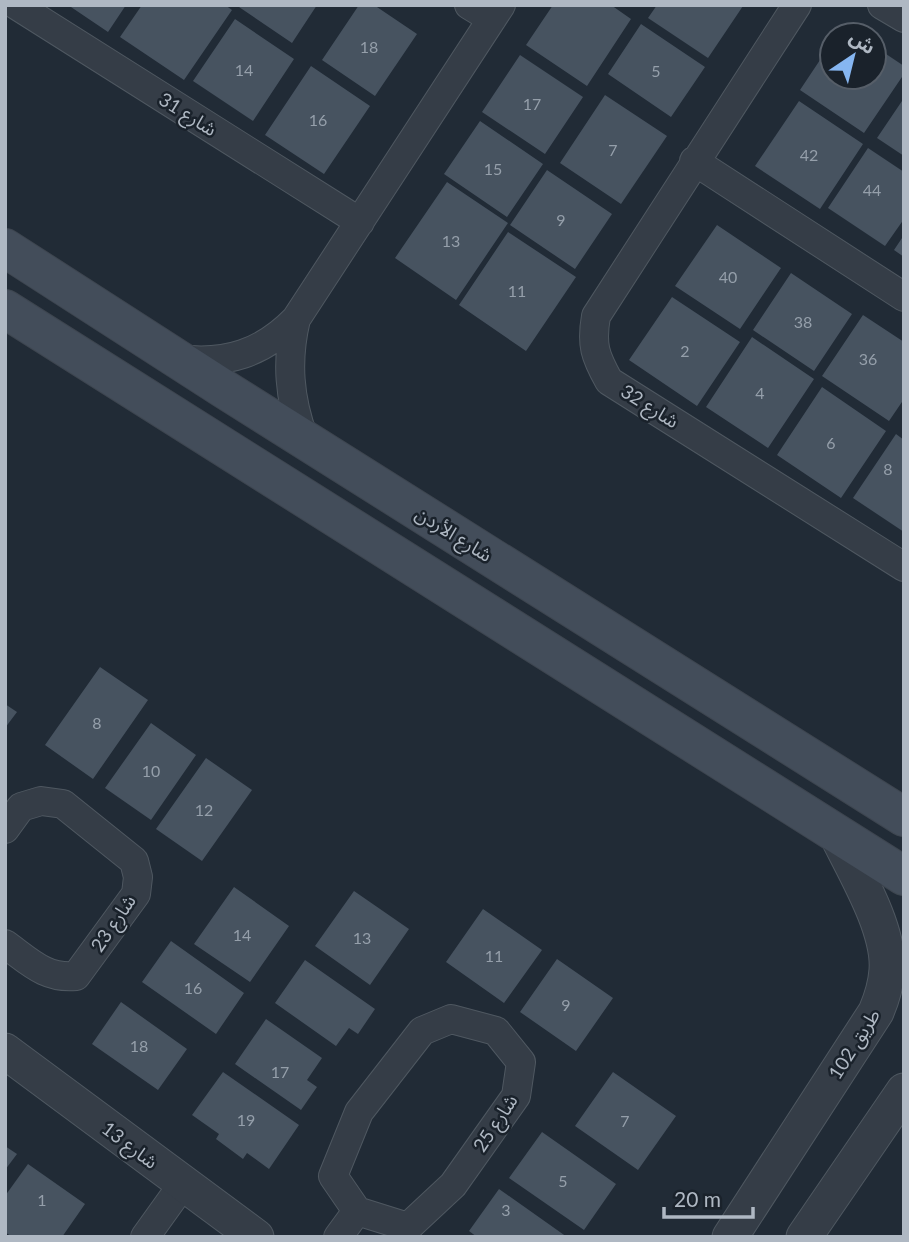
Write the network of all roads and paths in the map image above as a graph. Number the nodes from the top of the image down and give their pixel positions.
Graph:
1 (16, 5) edge
2 (797, 5) edge
3 (883, 5) edge
4 (487, 10) edge
5 (904, 18) edge
6 (694, 161) junction
7 (360, 222) junction
8 (5, 248) edge
9 (904, 297) edge
10 (5, 309) edge
11 (296, 319) junction
12 (177, 359) junction
13 (304, 439) junction
14 (904, 567) edge
15 (904, 817) edge
16 (5, 829) edge
17 (836, 833) junction
18 (904, 876) edge
19 (5, 944) edge
20 (5, 1051) edge
21 (904, 1091) edge
22 (183, 1184) junction
23 (357, 1211) junction
24 (145, 1237) edge
25 (256, 1237) edge
26 (338, 1237) edge
27 (730, 1237) edge
28 (804, 1237) edge

1 - 7 street, شارع 31
2 - 6 street, شارع 32
3 - 5 street
4 - 7 street
6 - 9 street
6 - 14 street, شارع 32
7 - 11 street
8 - 12 main road, شارع الأردن
10 - 17 main road
11 - 12 street
11 - 13 street
12 - 13 main road, شارع الأردن
13 - 15 main road, شارع الأردن
16 - 19 street, 23 شارع
17 - 18 main road
17 - 27 street, طريق 102
20 - 22 street, شارع 13
21 - 28 street
22 - 24 street
22 - 25 street, شارع 13
23 - 23 street, شارع 25
23 - 26 street

